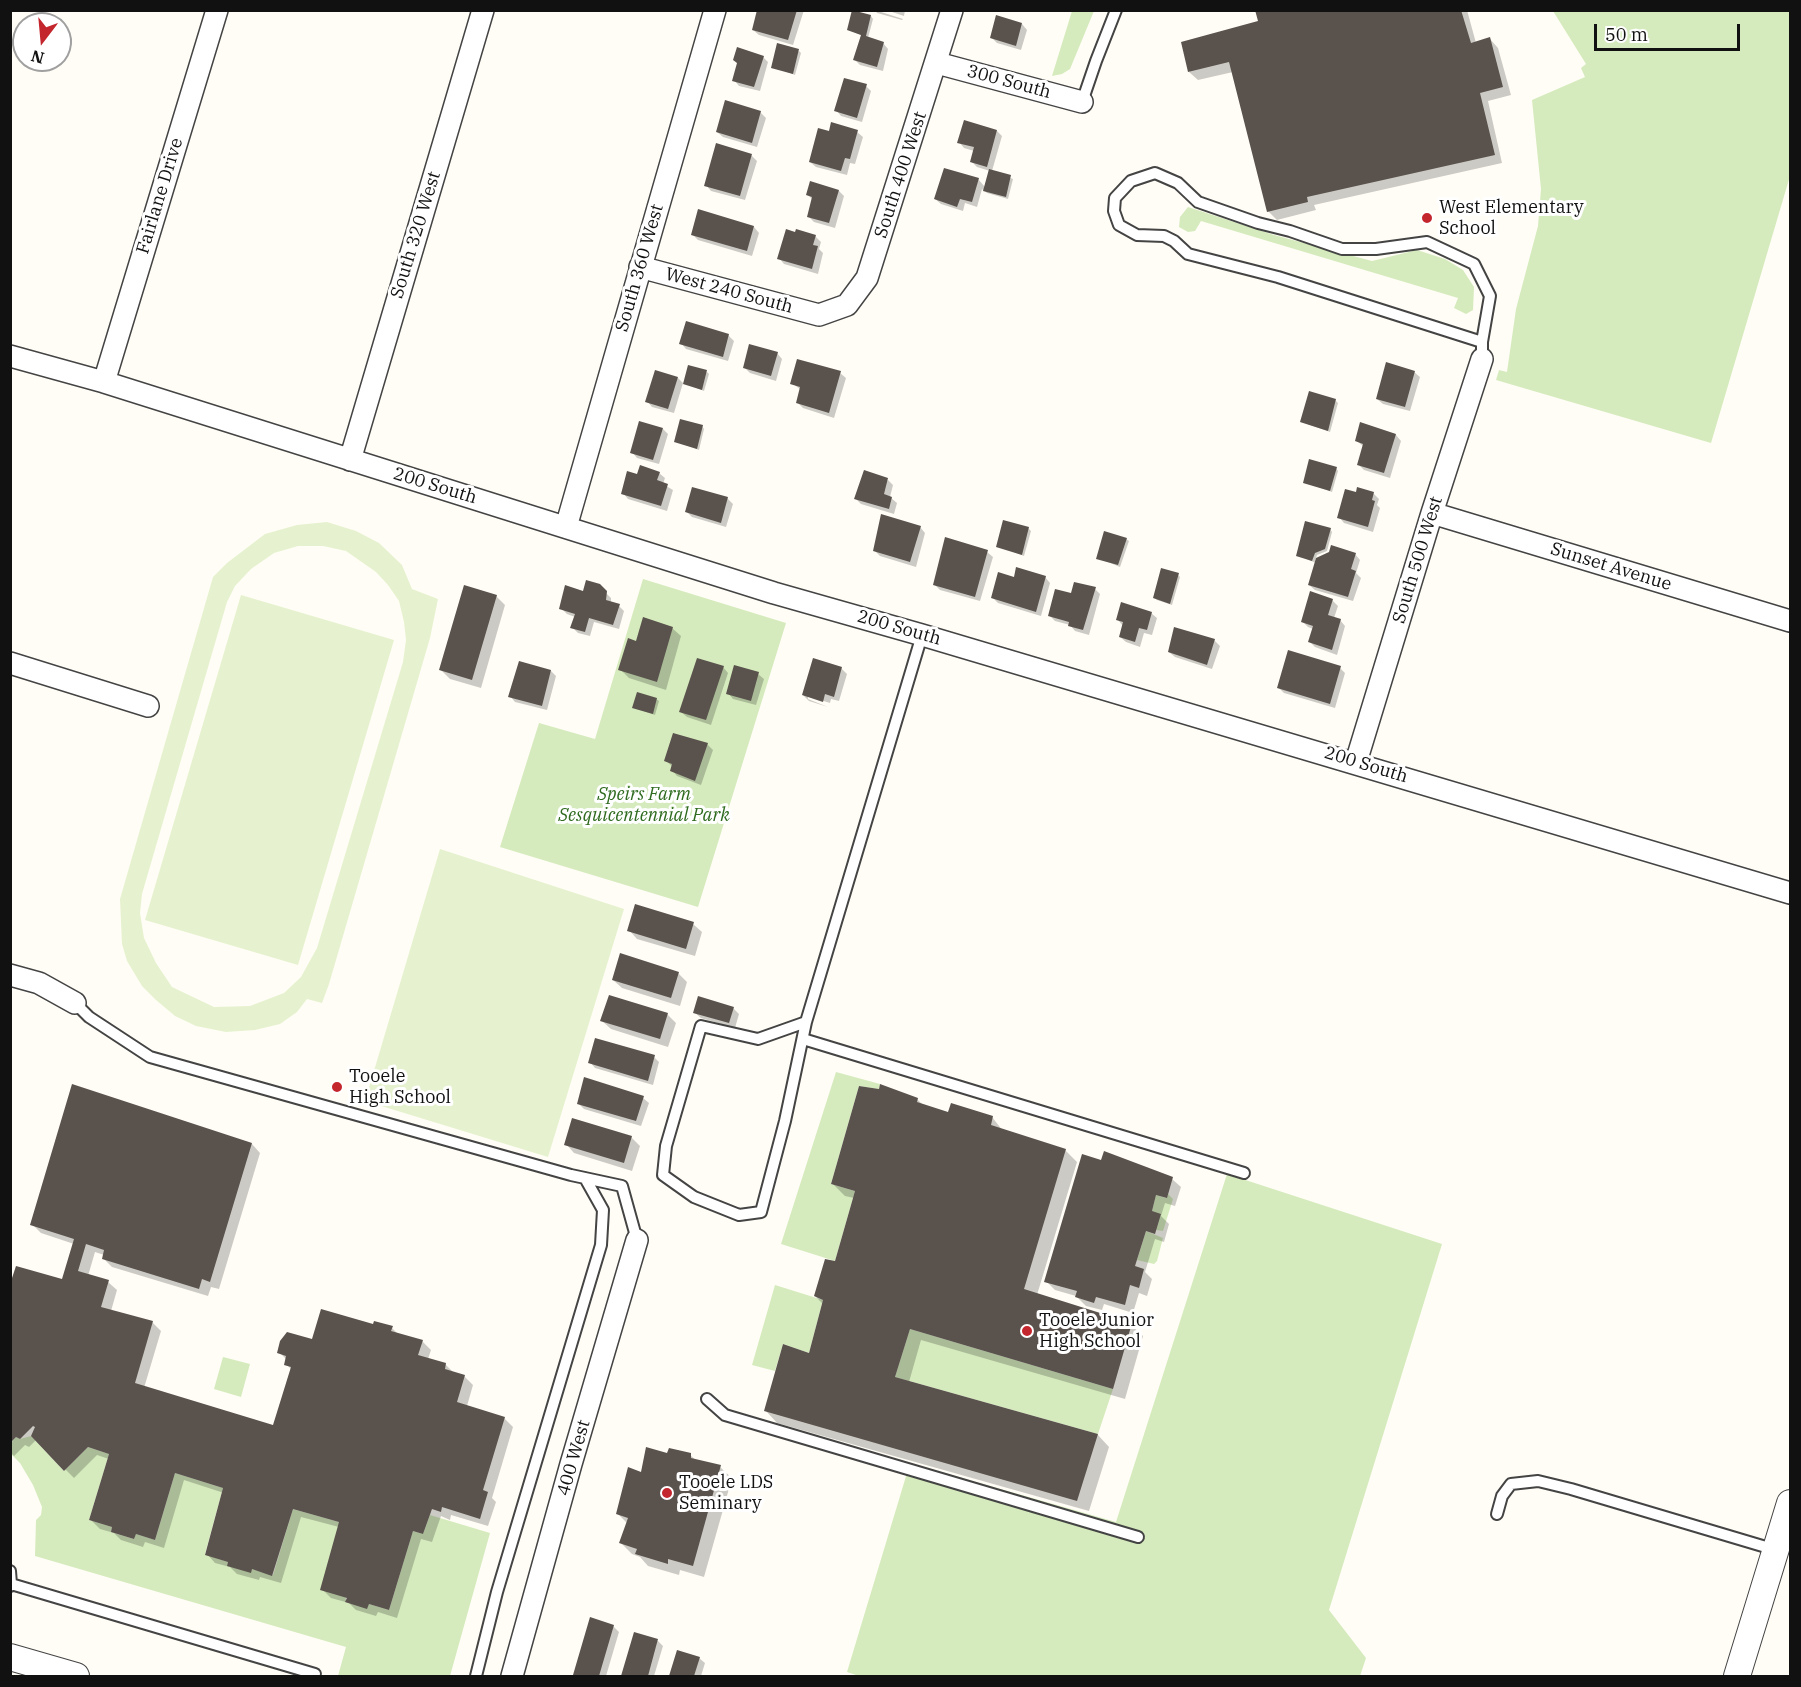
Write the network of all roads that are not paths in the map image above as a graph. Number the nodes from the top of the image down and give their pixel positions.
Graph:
1 (217, 10) edge
2 (483, 10) edge
3 (715, 10) edge
4 (952, 10) edge
5 (1116, 10) edge
6 (937, 63) junction
7 (1082, 102) joint
8 (640, 267) junction
9 (819, 315) joint
10 (1482, 350) junction
11 (10, 356) edge
12 (104, 382) junction
13 (350, 460) junction
14 (1432, 513) junction
15 (566, 527) junction
16 (1791, 621) edge
17 (922, 635) junction
18 (10, 663) edge
19 (148, 706) dead end
20 (1356, 762) junction
21 (1791, 892) edge
22 (10, 975) edge
23 (75, 1003) joint
24 (807, 1022) junction
25 (803, 1039) junction
26 (1244, 1173) dead end
27 (585, 1178) junction
28 (637, 1240) joint
29 (707, 1399) dead end
30 (1791, 1503) edge
31 (1497, 1514) dead end
32 (1138, 1537) dead end
33 (1776, 1550) junction
34 (10, 1571) edge
35 (11, 1585) edge
36 (10, 1657) edge
37 (76, 1677) edge
38 (314, 1677) edge
39 (476, 1677) edge
40 (512, 1677) edge
41 (1737, 1677) edge

1 - 12 street, Fairlane Drive
2 - 13 street, South 320 West
3 - 8 street, South 360 West
4 - 6 street, South 400 West
5 - 7 lane
6 - 7 street, 300 South
6 - 9 street, South 400 West
8 - 9 street, West 240 South
8 - 15 street, South 360 West
10 - 10 lane
10 - 14 street, South 500 West
11 - 12 street, 200 South
12 - 13 street, 200 South
13 - 15 street, 200 South
14 - 16 street, Sunset Avenue
14 - 20 street, South 500 West
15 - 17 street, 200 South
17 - 20 street, 200 South
17 - 24 lane
18 - 19 street
20 - 21 street, 200 South
22 - 23 street
23 - 27 lane
24 - 25 lane
24 - 25 lane
25 - 26 lane
27 - 28 lane
27 - 39 lane
28 - 40 street, 400 West
29 - 32 lane
30 - 33 street
31 - 33 lane
33 - 41 street
34 - 35 lane
35 - 38 lane
36 - 37 street

